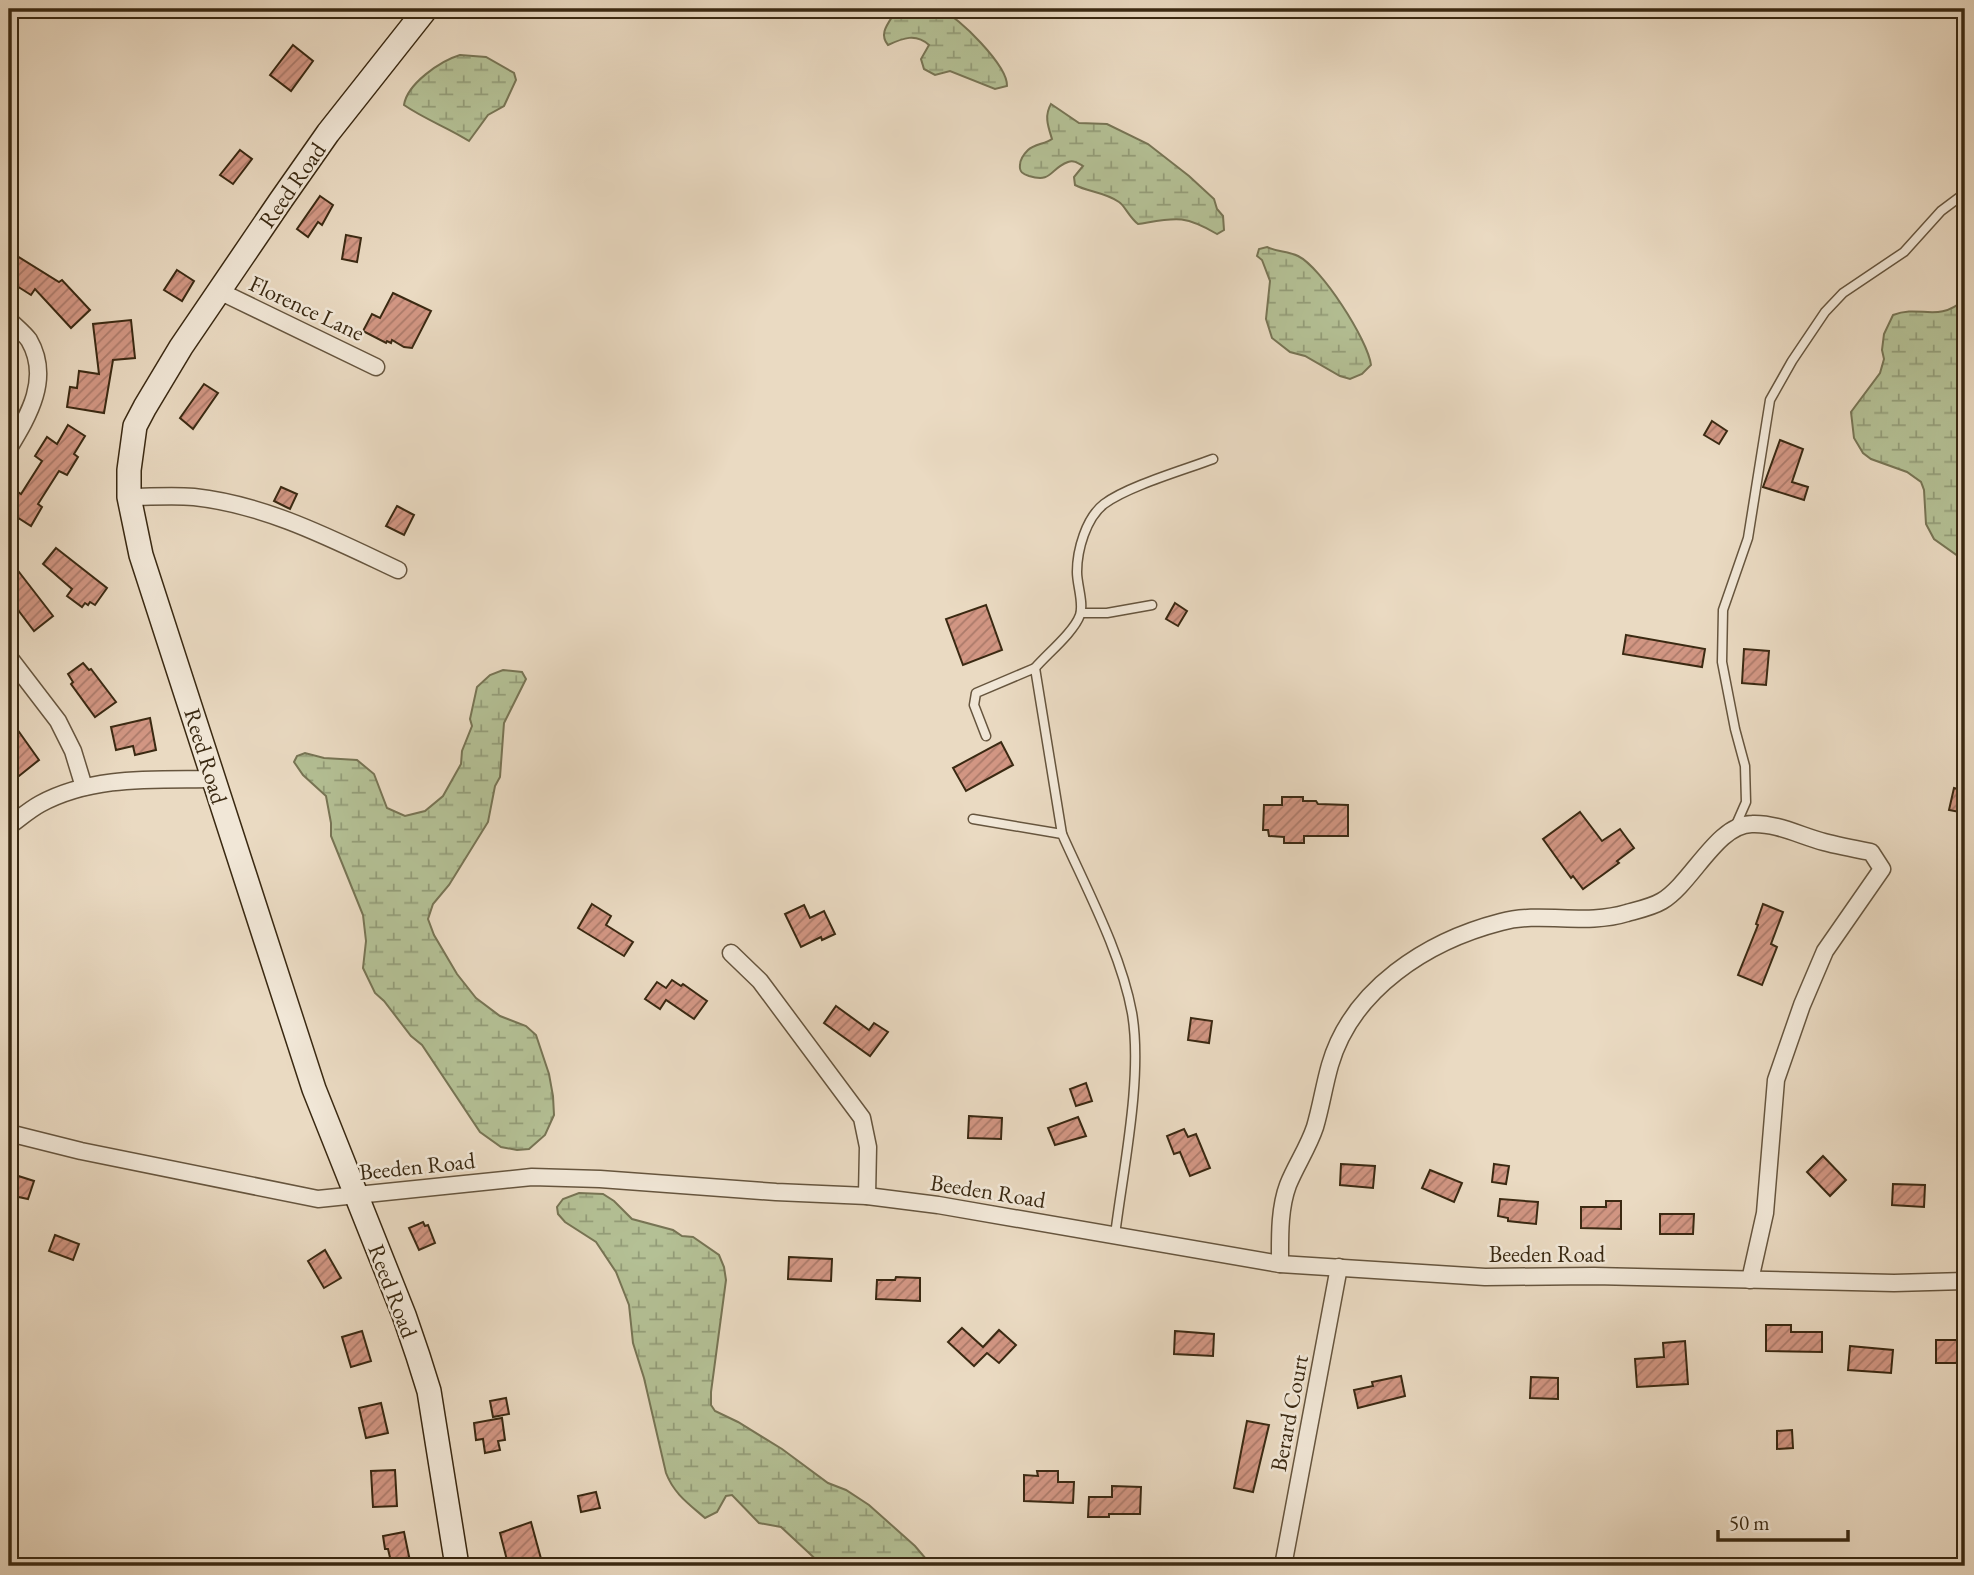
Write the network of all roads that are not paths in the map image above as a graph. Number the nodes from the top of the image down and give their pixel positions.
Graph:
1 (426, 9) edge
2 (1965, 193) edge
3 (219, 292) junction
4 (9, 320) edge
5 (376, 367) dead end
6 (9, 448) edge
7 (1213, 459) dead end
8 (129, 497) junction
9 (398, 570) dead end
10 (1152, 605) dead end
11 (1081, 613) junction
12 (9, 657) edge
13 (1035, 668) junction
14 (986, 736) dead end
15 (213, 779) junction
16 (84, 787) junction
17 (973, 819) dead end
18 (9, 826) edge
19 (1735, 827) junction
20 (1062, 834) junction
21 (731, 953) dead end
22 (9, 1133) edge
23 (357, 1196) junction
24 (867, 1196) junction
25 (1115, 1235) junction
26 (1280, 1264) junction
27 (1339, 1267) junction
28 (1750, 1280) junction
29 (1965, 1282) edge
30 (457, 1566) edge
31 (1283, 1566) edge

1 - 3 street, Reed Road
2 - 19 lane
3 - 5 street, Florence Lane
3 - 8 street, Reed Road
4 - 6 street
7 - 11 lane
8 - 9 street
8 - 15 street, Reed Road
10 - 11 lane
11 - 13 lane
12 - 16 street
13 - 14 lane
13 - 20 lane
15 - 16 street
15 - 23 street, Reed Road
16 - 18 street
17 - 20 lane
19 - 26 street
19 - 28 street
20 - 25 lane
21 - 24 street
22 - 23 street, Beeden Road
23 - 24 street, Beeden Road
23 - 30 street, Reed Road
24 - 25 street, Beeden Road
25 - 26 street, Beeden Road
26 - 27 street, Beeden Road
27 - 28 street, Beeden Road
27 - 31 street, Berard Court
28 - 29 street, Beeden Road

